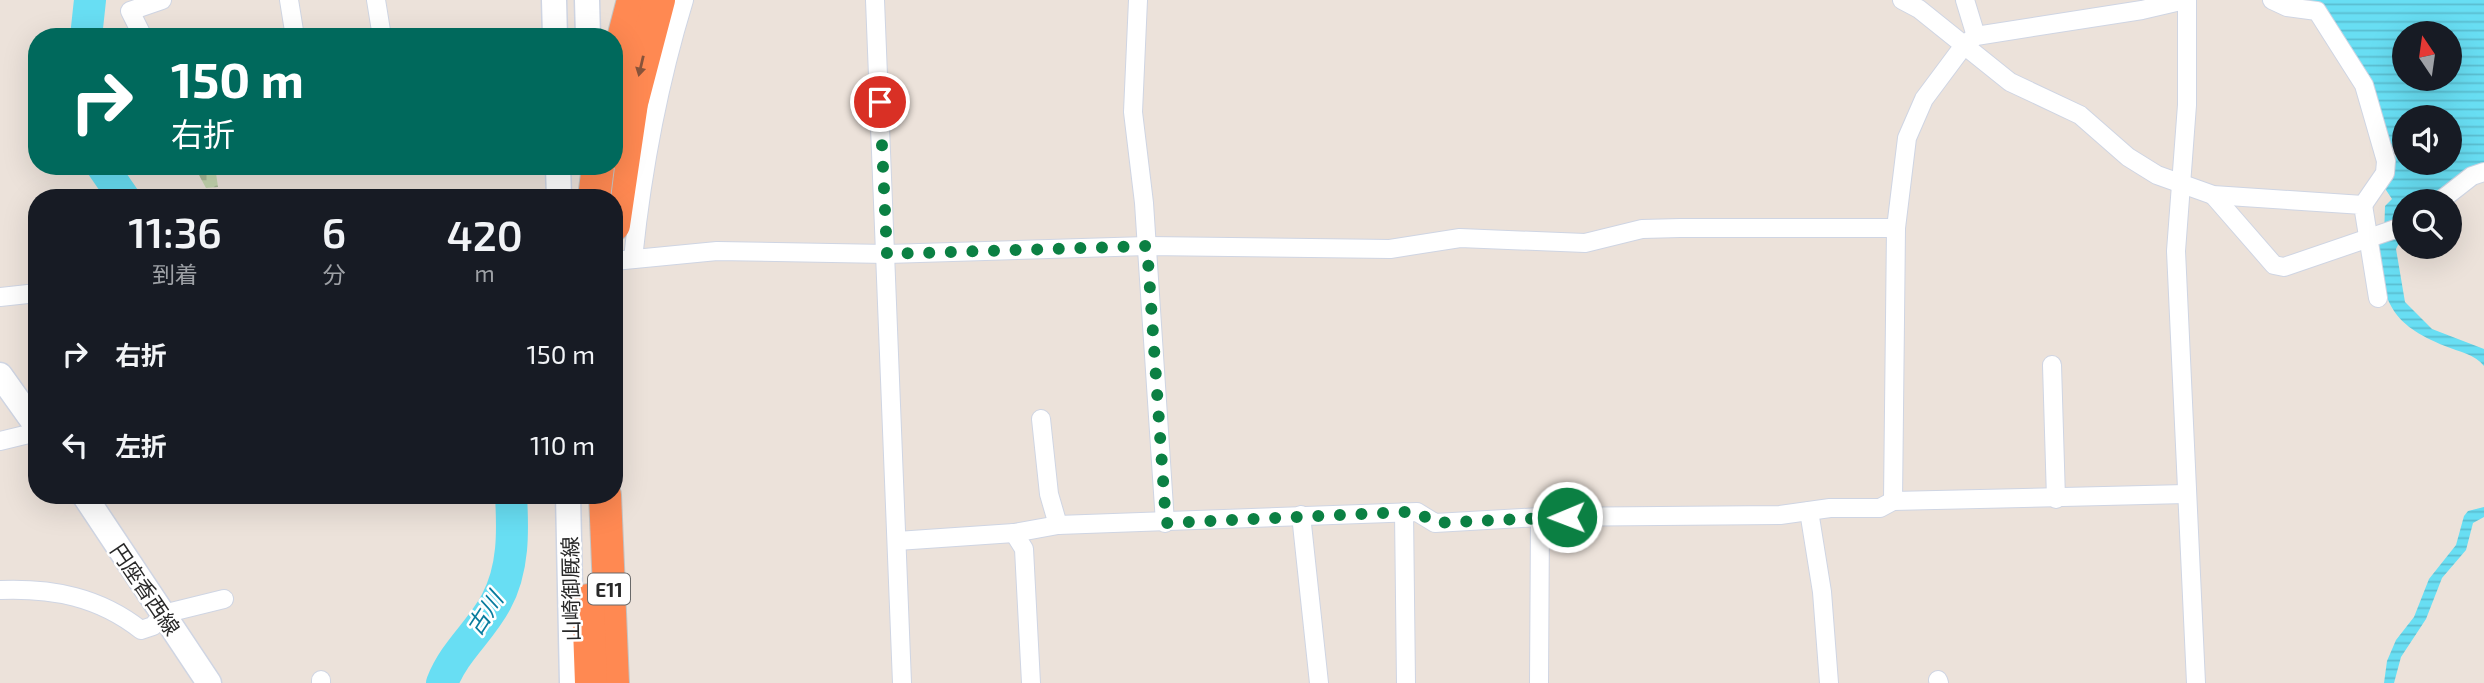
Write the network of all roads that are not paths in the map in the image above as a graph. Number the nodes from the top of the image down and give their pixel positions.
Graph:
1 (162, 0) edge
2 (289, 0) edge
3 (376, 0) edge
4 (554, 0) edge
5 (587, 0) edge
6 (633, 0) edge
7 (659, 0) edge
8 (684, 0) edge
9 (875, 0) edge
10 (1138, 0) edge
11 (1902, 0) edge
12 (1965, 0) edge
13 (2186, 0) edge
14 (2272, 0) edge
15 (138, 28) edge
16 (294, 28) edge
17 (381, 28) edge
18 (555, 28) edge
19 (588, 28) edge
20 (623, 38) edge
21 (1970, 40) junction
22 (623, 164) edge
23 (2484, 172) edge
24 (2183, 183) junction
25 (2455, 189) edge
26 (2213, 195) junction
27 (2363, 205) junction
28 (1896, 228) junction
29 (2392, 229) edge
30 (2376, 234) junction
31 (1147, 246) junction
32 (887, 254) junction
33 (634, 259) junction
34 (623, 260) edge
35 (28, 294) edge
36 (0, 297) edge
37 (2378, 298) dead end
38 (2052, 365) dead end
39 (0, 375) edge
40 (28, 416) edge
41 (1041, 419) dead end
42 (28, 432) edge
43 (0, 441) edge
44 (2186, 494) junction
45 (2056, 499) junction
46 (1893, 501) junction
47 (90, 504) edge
48 (568, 504) edge
49 (585, 504) edge
50 (605, 504) edge
51 (614, 504) edge
52 (1810, 511) junction
53 (1404, 512) junction
54 (1301, 515) junction
55 (1540, 517) junction
56 (1166, 523) junction
57 (1058, 525) junction
58 (1014, 533) junction
59 (897, 541) junction
60 (0, 590) edge
61 (224, 599) dead end
62 (163, 614) junction
63 (209, 683) edge
64 (572, 683) edge
65 (591, 683) edge
66 (613, 683) edge
67 (626, 683) edge
68 (902, 683) edge
69 (1031, 683) edge
70 (1319, 683) edge
71 (1406, 683) edge
72 (1539, 683) edge
73 (1829, 683) edge
74 (2196, 683) edge

1 - 15 street
2 - 16 street
3 - 17 street
4 - 18 main road
5 - 19 main road
6 - 20 highway
7 -> 22 highway
8 - 33 street
9 - 32 street
10 - 31 street
11 - 21 street
12 - 21 street
13 - 21 street
13 - 24 street
14 - 27 street
21 - 24 street
21 - 28 street
23 - 25 street
24 - 26 street
24 - 44 street
26 - 27 street
26 - 30 street
27 - 30 street
28 - 31 street
28 - 46 street
29 - 30 street
30 - 37 street
31 - 32 street
31 - 56 street
32 - 33 street
32 - 59 street
33 - 34 street
35 - 36 street
38 - 45 street
39 - 40 main road
41 - 57 street
42 - 43 street
44 - 45 street
44 - 74 street
45 - 46 street
46 - 52 street
47 - 62 main road, 円座香西線
48 - 64 main road, 山崎御厩線
49 - 65 highway, E11
50 - 66 highway, E11
51 - 67 main road
52 - 55 street
52 - 73 street
53 - 54 street
53 - 55 street
53 - 71 street
54 - 56 street
54 - 70 street
55 - 72 street
56 - 57 street
57 - 58 street
58 - 59 street
58 - 69 street
59 - 68 street
60 - 62 street
61 - 62 street
62 - 63 main road, 円座香西線

